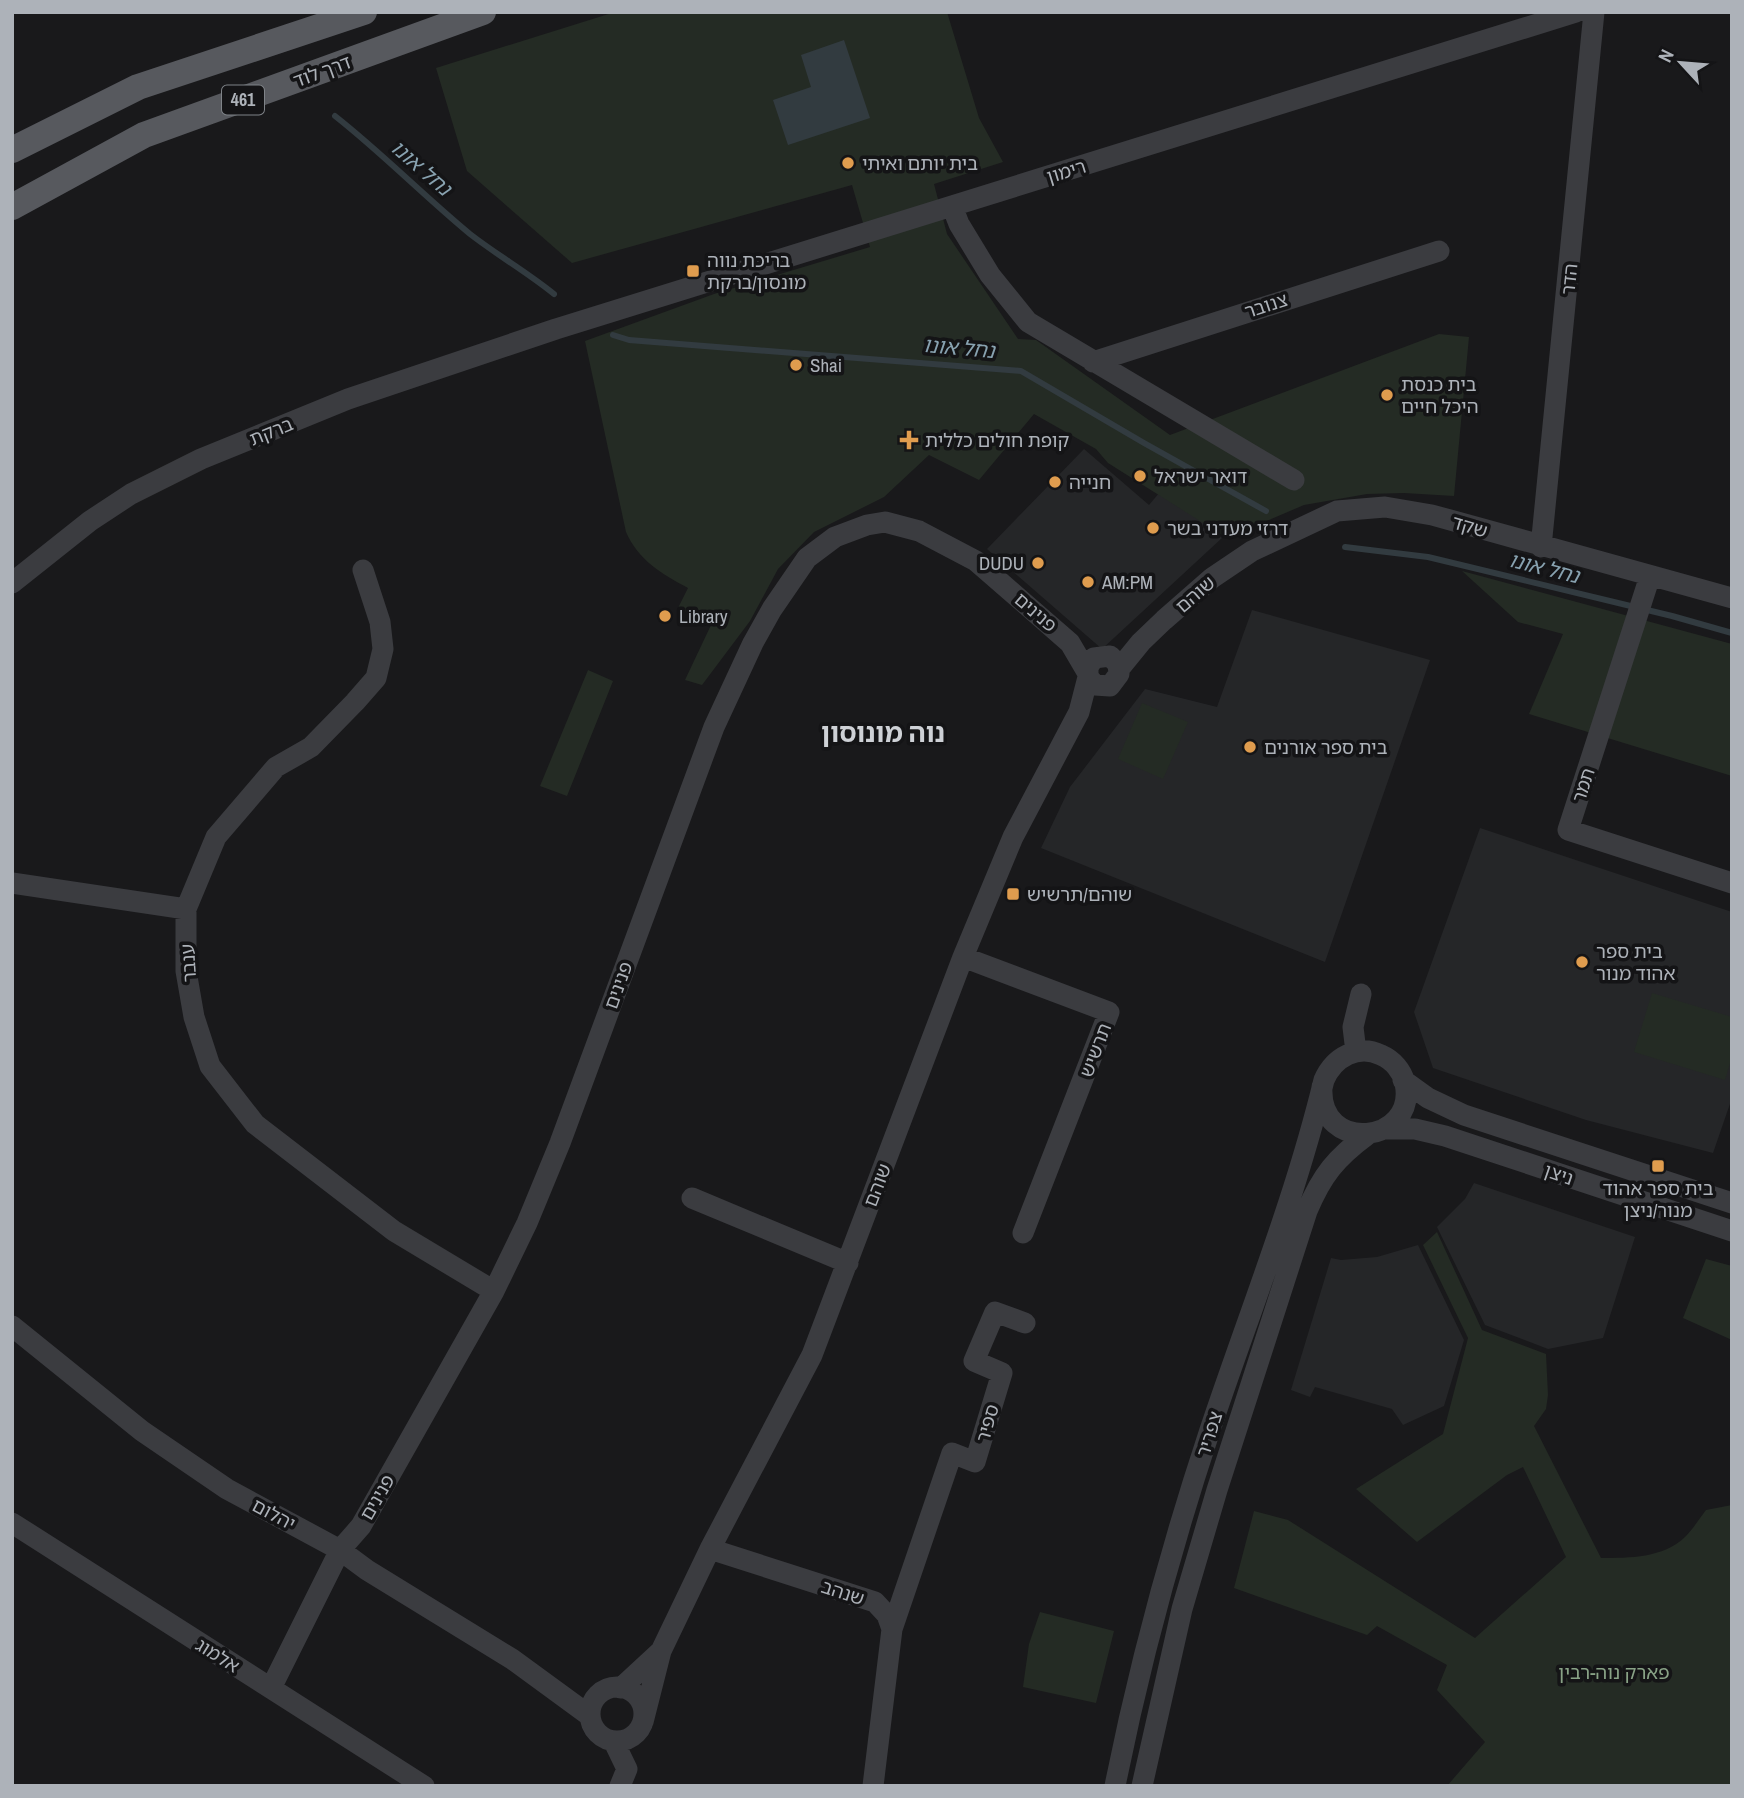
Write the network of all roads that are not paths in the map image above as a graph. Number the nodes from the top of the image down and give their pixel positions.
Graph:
1 (364, 12) edge
2 (483, 12) edge
3 (1576, 12) edge
4 (1594, 12) edge
5 (12, 150) edge
6 (952, 206) junction
7 (12, 207) edge
8 (1439, 251) dead end
9 (556, 329) joint
10 (1093, 362) junction
11 (1294, 480) dead end
12 (1541, 547) junction
13 (1252, 551) joint
14 (363, 570) dead end
15 (1650, 576) junction
16 (12, 583) edge
17 (1732, 598) edge
18 (1101, 669) junction
19 (12, 883) edge
20 (1732, 883) edge
21 (186, 909) junction
22 (963, 957) junction
23 (1361, 994) dead end
24 (1356, 1052) junction
25 (1404, 1080) junction
26 (1322, 1087) junction
27 (1376, 1132) junction
28 (692, 1198) dead end
29 (1732, 1203) edge
30 (1732, 1231) edge
31 (1023, 1233) dead end
32 (848, 1263) junction
33 (494, 1292) junction
34 (1026, 1323) dead end
35 (12, 1326) edge
36 (12, 1523) edge
37 (709, 1549) junction
38 (340, 1550) junction
39 (892, 1629) junction
40 (661, 1651) junction
41 (549, 1684) junction
42 (271, 1688) junction
43 (621, 1688) junction
44 (598, 1695) junction
45 (590, 1716) junction
46 (643, 1722) junction
47 (614, 1742) junction
48 (424, 1786) edge
49 (620, 1786) edge
50 (873, 1786) edge
51 (1115, 1786) edge
52 (1142, 1786) edge

1 - 5 main road, 461
2 - 7 main road, דרך לוד / 461
3 - 6 street, רימון
4 - 12 street, הדר
6 - 9 street, רימון
6 - 10 street
8 - 10 street, צנובר
9 - 16 street, ברקת
10 - 11 street
12 - 13 street, שקד
12 - 15 street, שקד
13 - 18 street, שוהם
14 - 21 street, ענבר
15 - 17 street, שקד
15 - 20 street, תמר
18 - 22 street, שוהם
18 - 33 street, פנינים
19 - 21 street
21 - 33 street, ענבר
22 - 31 street, תרשיש
22 - 32 street, שוהם
23 - 24 street
24 - 25 street
24 - 26 street
25 - 27 street
25 - 29 street, ניצן
26 - 27 street
26 - 51 street, צפריר
27 - 30 street, ניצן
27 - 52 street, צפריר
28 - 32 street
32 - 37 street, שוהם
33 - 38 street, פנינים
34 - 39 street, ספיר
35 - 38 street, יהלום
36 - 42 street, אלמוג
37 - 39 street, שנהב
37 - 40 street, שוהם
38 - 41 street, יהלום
38 - 42 street, פנינים
39 - 50 street
40 - 43 street, שוהם
40 - 46 street, שוהם
41 - 44 street, יהלום
41 - 45 street, יהלום
42 - 48 street, אלמוג
43 - 44 street
43 - 46 street
44 - 45 street
45 - 47 street
46 - 47 street
47 - 49 street

